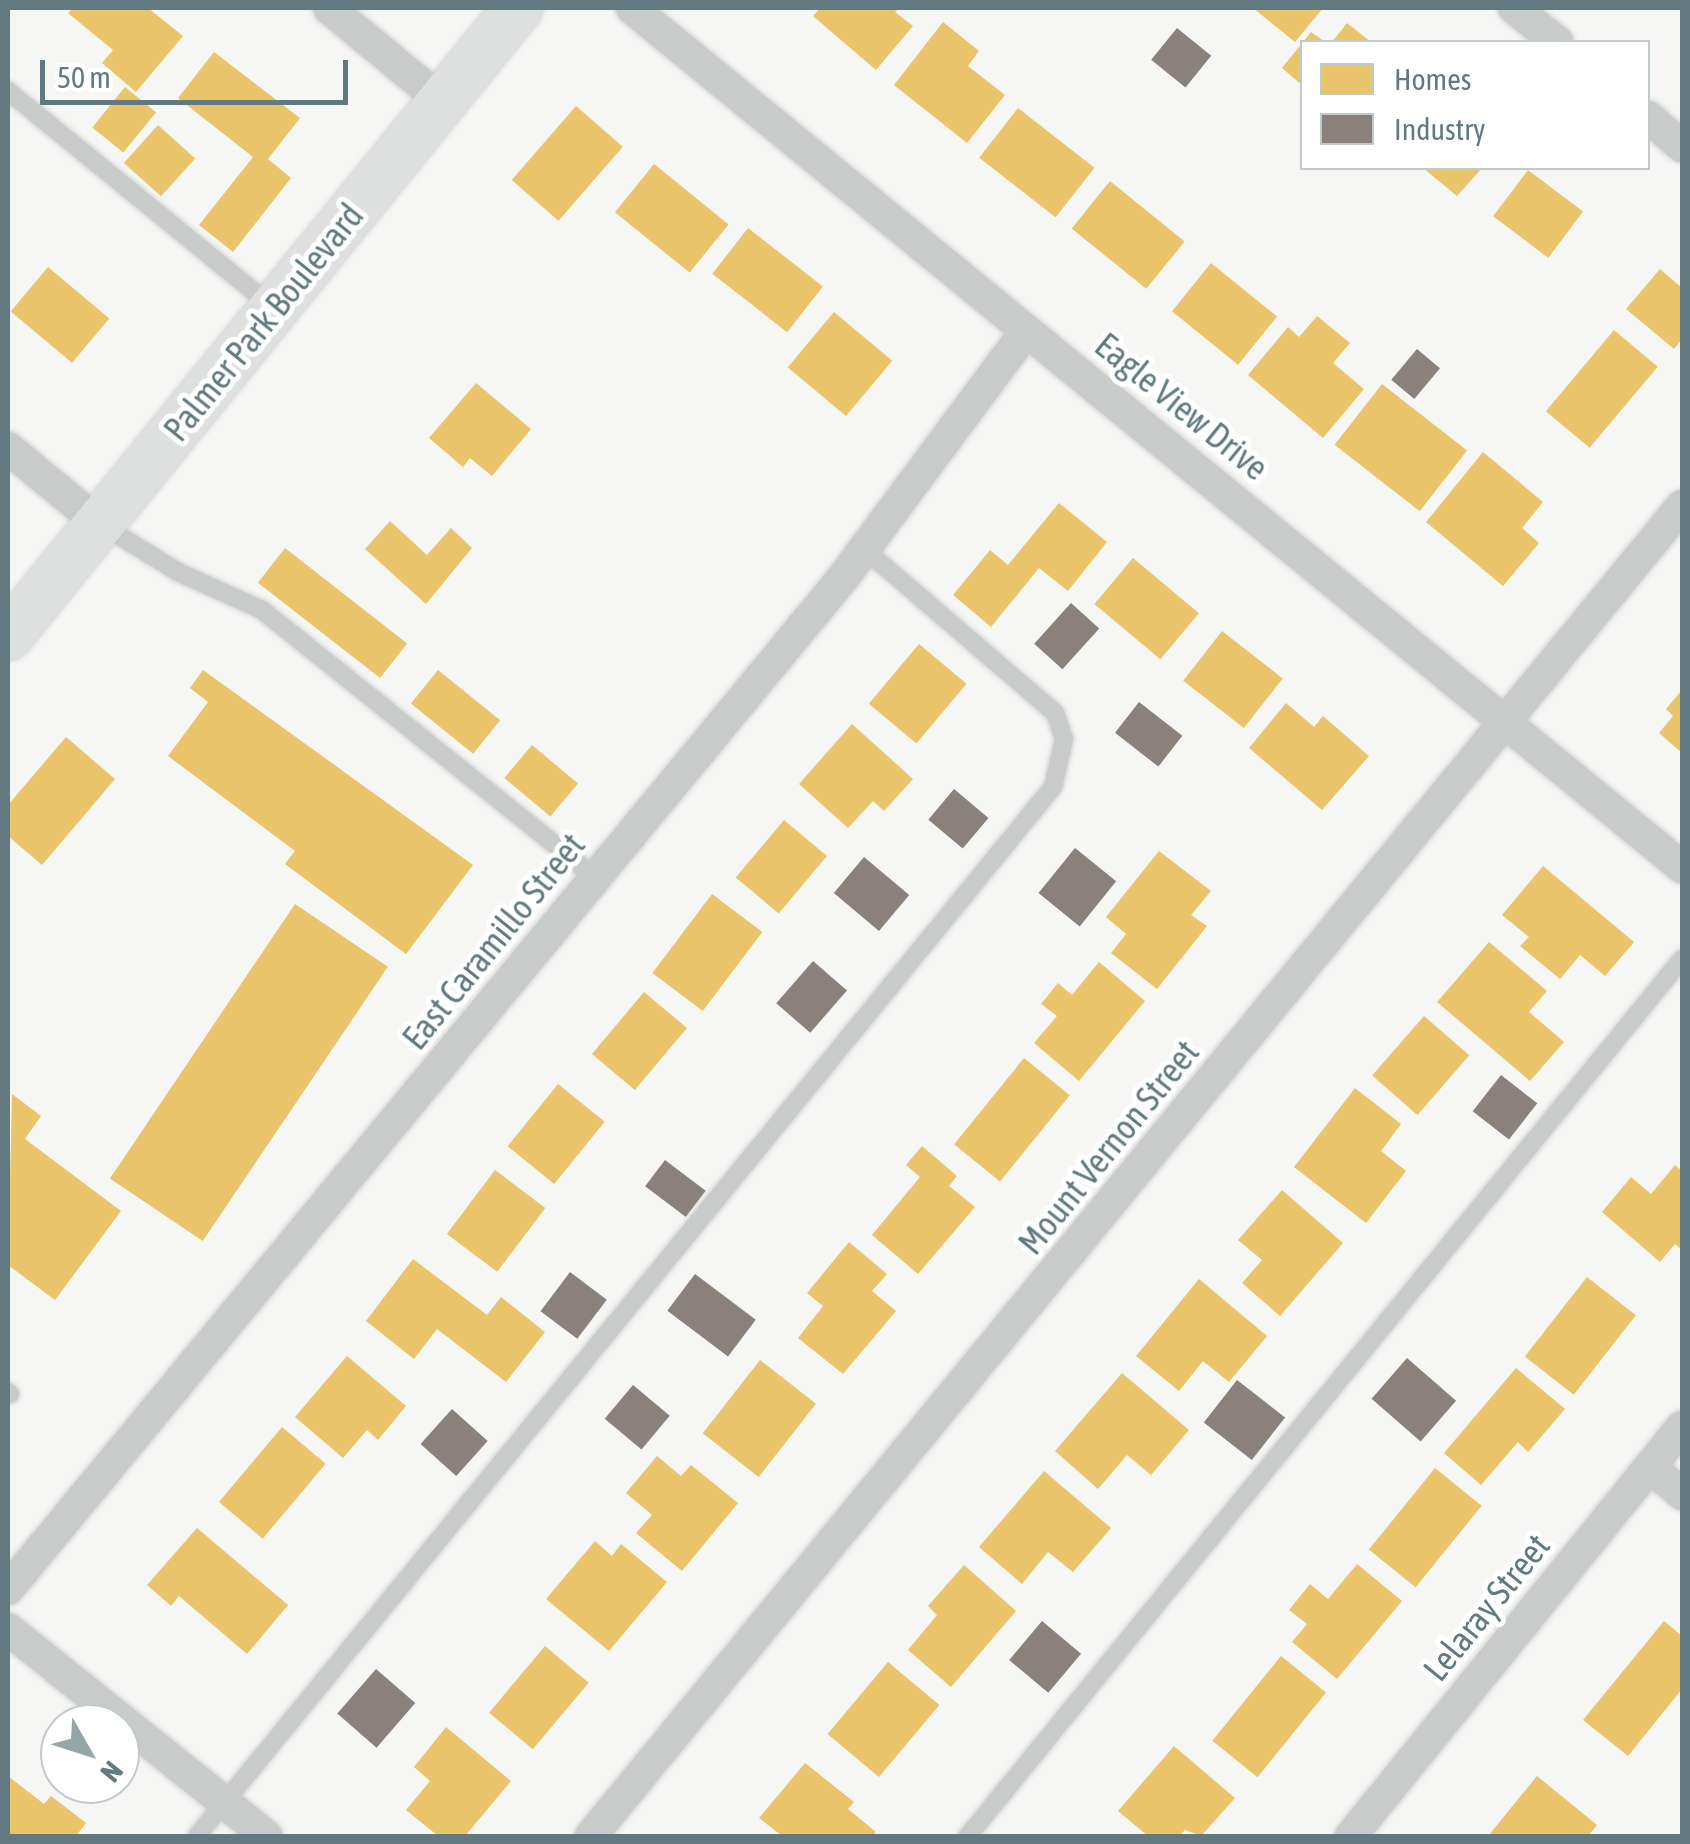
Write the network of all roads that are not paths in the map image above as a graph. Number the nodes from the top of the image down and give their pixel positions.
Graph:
1 (329, 8) edge
2 (518, 8) edge
3 (632, 8) edge
4 (1514, 8) edge
5 (1554, 40) edge
6 (8, 91) edge
7 (443, 102) junction
8 (1650, 119) edge
9 (1682, 146) edge
10 (275, 308) junction
11 (1026, 331) junction
12 (8, 448) edge
13 (1682, 506) edge
14 (100, 524) junction
15 (864, 549) junction
16 (8, 636) edge
17 (1509, 723) junction
18 (1682, 866) edge
19 (597, 878) junction
20 (1682, 959) edge
21 (1682, 1427) edge
22 (1650, 1467) junction
23 (1682, 1494) edge
24 (8, 1589) edge
25 (8, 1628) edge
26 (224, 1804) junction
27 (197, 1836) edge
28 (266, 1836) edge
29 (591, 1836) edge
30 (968, 1836) edge
31 (1351, 1836) edge

1 - 7 street
2 - 7 main road, Palmer Park Boulevard
3 - 11 street, Eagle View Drive
4 - 5 street
6 - 10 lane
7 - 10 main road, Palmer Park Boulevard
8 - 9 street
10 - 14 main road, Palmer Park Boulevard
11 - 15 street, East Caramillo Street
11 - 17 street, Eagle View Drive
12 - 14 street
13 - 17 street, Mount Vernon Street
14 - 16 main road, Palmer Park Boulevard
14 - 19 lane
15 - 19 street, East Caramillo Street
15 - 26 lane
17 - 18 street, Eagle View Drive
17 - 29 street, Mount Vernon Street
19 - 24 street, East Caramillo Street
20 - 30 lane
21 - 22 street, Lelaray Street
22 - 23 street
22 - 31 street, Lelaray Street
25 - 26 street
26 - 27 lane
26 - 28 street

